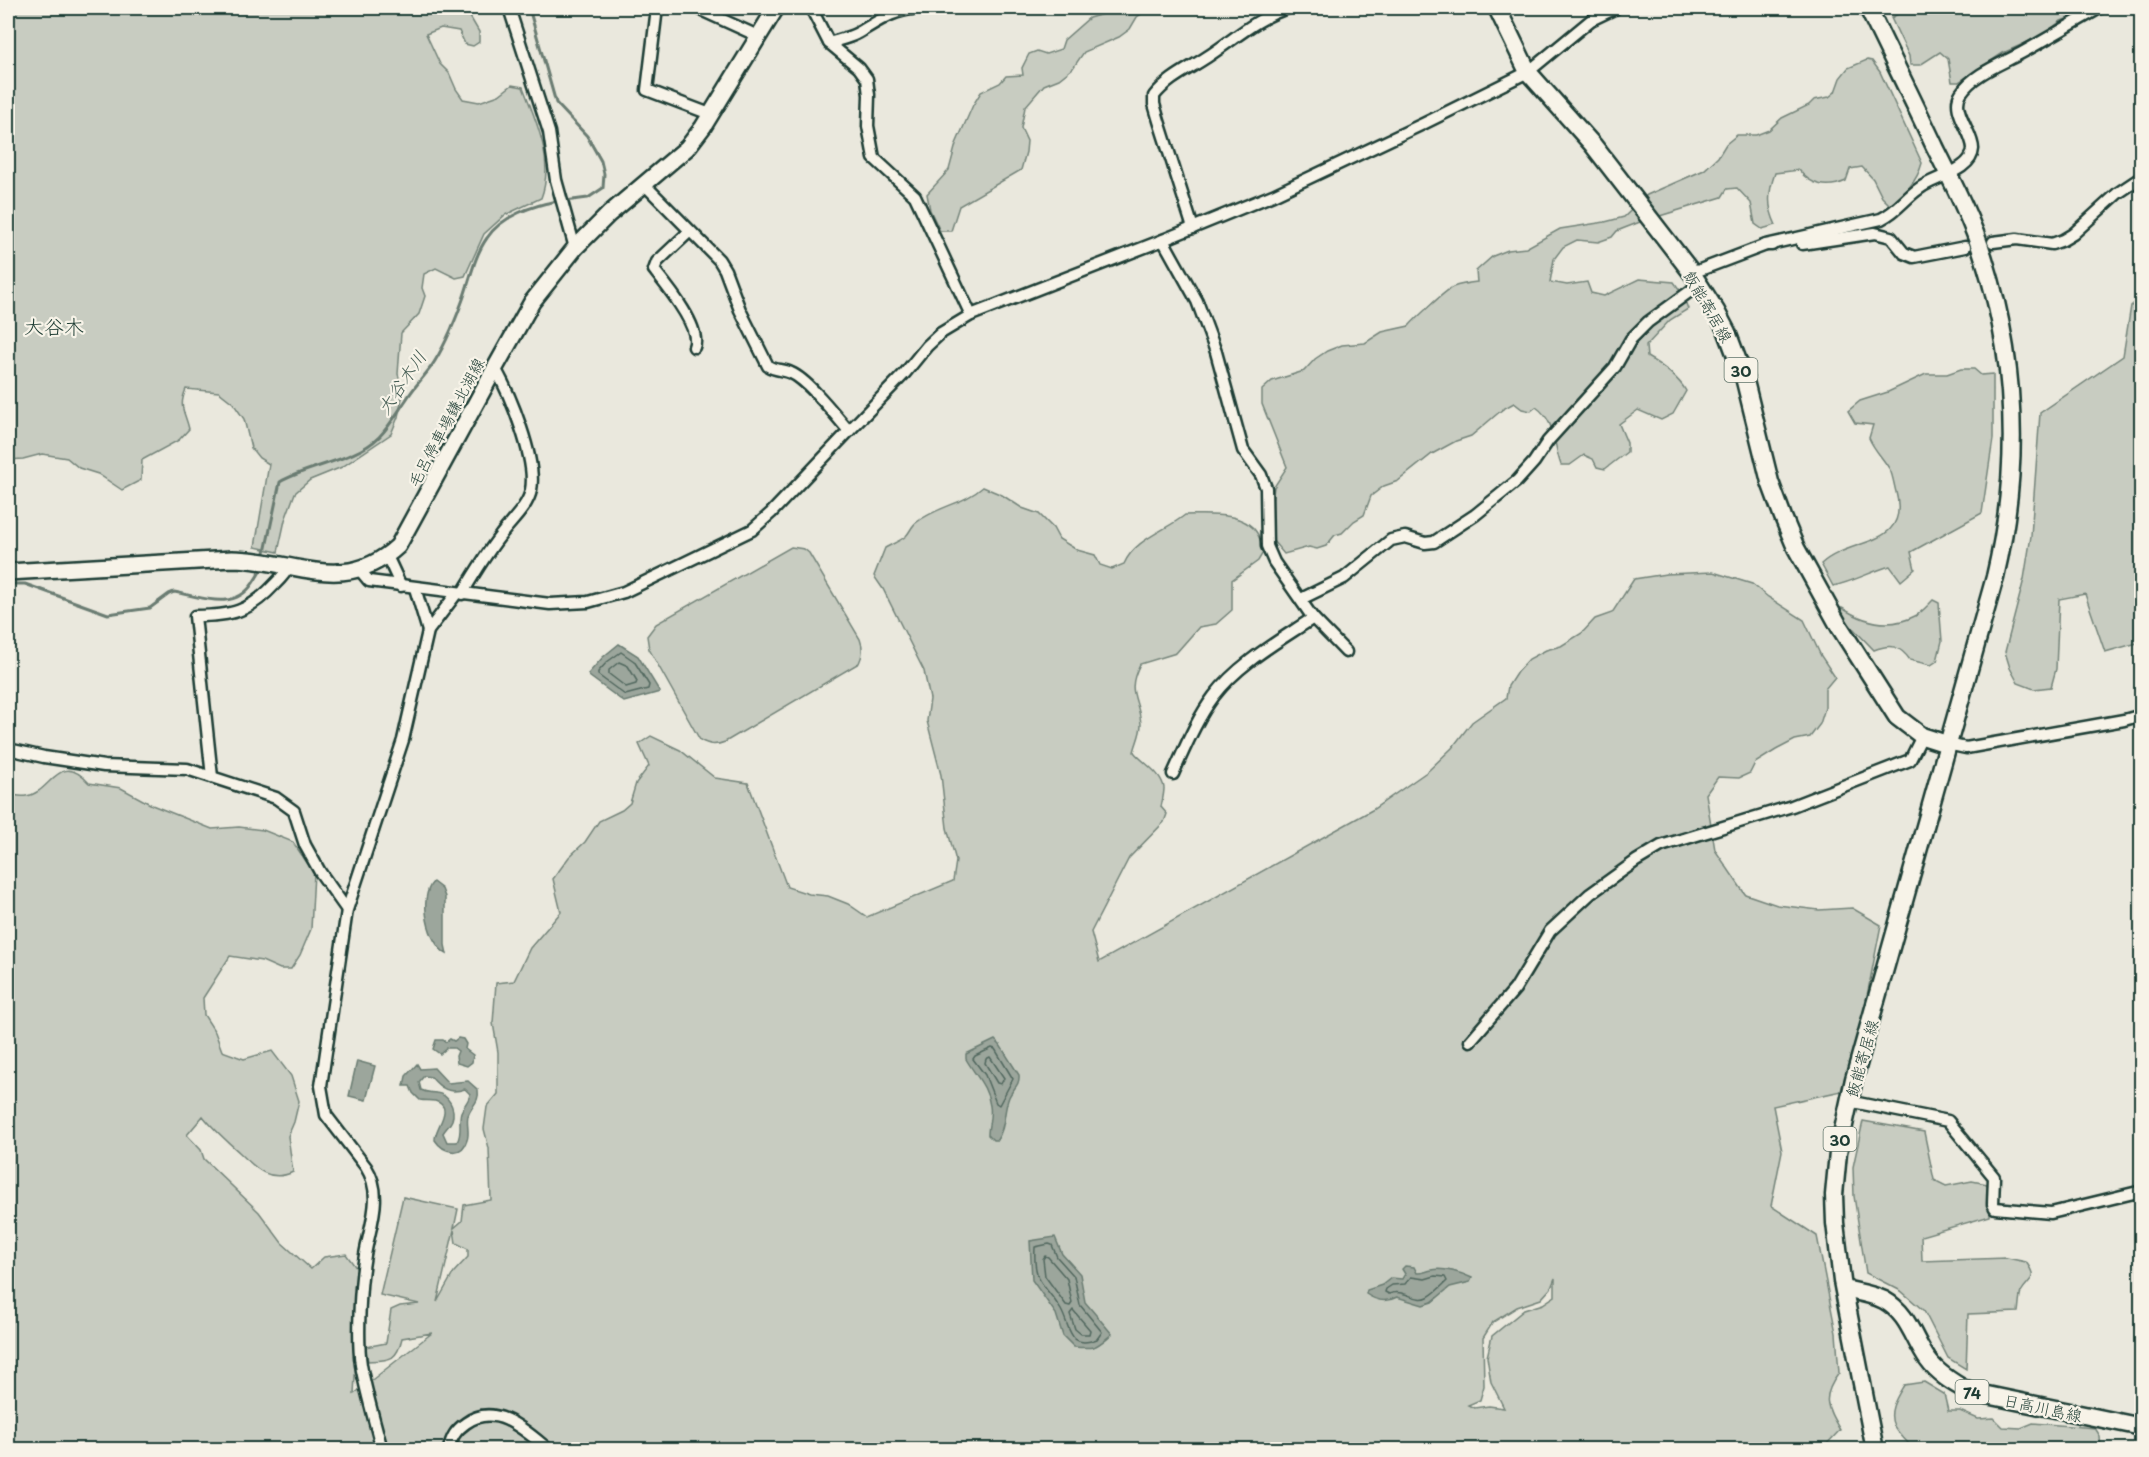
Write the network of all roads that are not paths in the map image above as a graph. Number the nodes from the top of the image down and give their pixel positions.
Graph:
1 (508, 8) edge
2 (657, 8) edge
3 (702, 8) edge
4 (776, 8) edge
5 (811, 8) edge
6 (918, 8) edge
7 (1288, 8) edge
8 (1497, 8) edge
9 (1616, 8) edge
10 (1868, 8) edge
11 (2100, 8) edge
12 (758, 36) junction
13 (829, 43) junction
14 (1528, 72) junction
15 (710, 114) junction
16 (1948, 174) junction
17 (2142, 177) edge
18 (645, 185) junction
19 (1193, 228) junction
20 (690, 231) junction
21 (1163, 240) junction
22 (1993, 242) dead end
23 (1766, 245) junction
24 (1965, 247) dead end
25 (575, 248) junction
26 (1696, 279) junction
27 (970, 315) junction
28 (694, 347) dead end
29 (495, 368) junction
30 (849, 431) junction
31 (387, 556) junction
32 (289, 566) junction
33 (359, 569) junction
34 (8, 572) edge
35 (402, 586) junction
36 (415, 588) junction
37 (459, 593) junction
38 (1301, 600) junction
39 (1313, 618) junction
40 (428, 631) junction
41 (1346, 652) dead end
42 (2142, 715) edge
43 (1922, 736) junction
44 (1947, 744) junction
45 (8, 749) edge
46 (1173, 774) dead end
47 (212, 777) junction
48 (347, 910) junction
49 (1470, 1041) dead end
50 (1848, 1101) junction
51 (2142, 1191) edge
52 (1844, 1289) junction
53 (2142, 1427) edge
54 (382, 1449) edge
55 (449, 1449) edge
56 (549, 1449) edge
57 (1875, 1449) edge

1 - 25 street
2 - 15 street
3 - 12 street
4 - 12 main road, 毛呂停車場鎌北湖線
5 - 13 street
6 - 13 street
7 - 19 street
8 - 14 main road, 飯能寄居線 / 30
9 - 14 street
10 - 16 main road, 飯能寄居線 / 30
11 - 16 street
12 - 15 main road, 毛呂停車場鎌北湖線
13 - 27 street
14 - 19 street
14 - 26 main road, 飯能寄居線 / 30
15 - 18 main road, 毛呂停車場鎌北湖線
16 - 23 street
16 - 44 main road, 飯能寄居線 / 30
17 - 22 street
18 - 20 street
18 - 25 main road, 毛呂停車場鎌北湖線
19 - 21 street
20 - 28 street
20 - 30 street
21 - 27 street
21 - 38 street
23 - 24 street
23 - 26 street
25 - 29 main road, 毛呂停車場鎌北湖線
26 - 38 street
26 - 43 main road, 飯能寄居線 / 30
27 - 30 street
29 - 31 main road, 毛呂停車場鎌北湖線
29 - 37 street
30 - 37 street
31 - 33 main road, 毛呂停車場鎌北湖線
31 - 35 street
32 - 33 main road, 毛呂停車場鎌北湖線
32 - 34 main road, 毛呂停車場鎌北湖線
32 - 47 street
33 - 35 street
35 - 36 street
36 - 37 street
36 - 40 street
37 - 40 street
38 - 39 street
39 - 41 street
39 - 46 street
40 - 48 street
42 - 44 street
43 - 44 main road, 飯能寄居線 / 30
43 - 49 street
44 - 50 main road, 飯能寄居線 / 30
45 - 47 street
47 - 48 street
48 - 54 street
50 - 51 street
50 - 52 main road, 飯能寄居線 / 30
52 - 53 main road, 日高川島線 / 74
52 - 57 main road, 飯能寄居線 / 30
55 - 56 street

